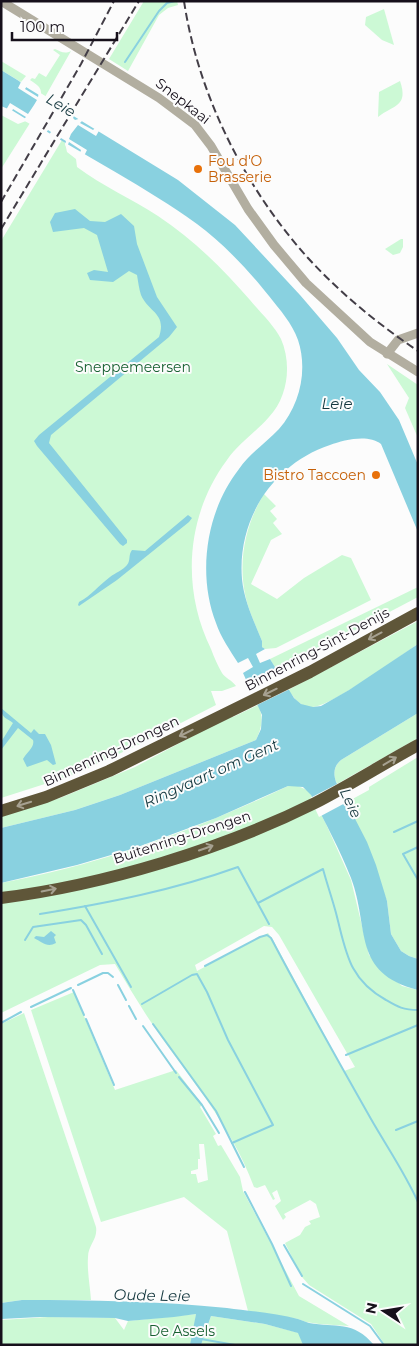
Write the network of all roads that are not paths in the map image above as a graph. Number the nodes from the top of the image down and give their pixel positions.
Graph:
1 (1, 1) edge
2 (418, 333) edge
3 (388, 354) junction
4 (418, 372) edge
5 (418, 613) edge
6 (230, 711) joint
7 (418, 745) edge
8 (1, 811) edge
9 (1, 898) edge

1 - 3 street, Snepkaai
2 - 3 street
3 - 4 street, Snepkaai
5 -> 6 highway, Binnenring-Sint-Denijs
6 -> 8 highway, Binnenring-Drongen
9 -> 7 highway, Buitenring-Drongen

